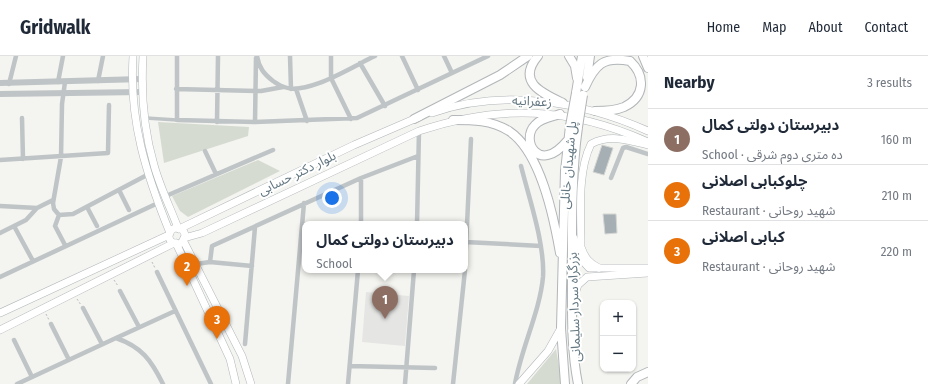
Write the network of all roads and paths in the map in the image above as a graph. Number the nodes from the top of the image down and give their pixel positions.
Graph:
1 (16, 56) edge
2 (63, 56) edge
3 (103, 56) edge
4 (133, 56) edge
5 (143, 56) edge
6 (177, 56) edge
7 (218, 56) edge
8 (256, 56) edge
9 (290, 56) edge
10 (331, 56) edge
11 (375, 56) edge
12 (402, 56) edge
13 (444, 56) edge
14 (486, 56) edge
15 (528, 56) edge
16 (538, 56) edge
17 (569, 56) edge
18 (582, 56) edge
19 (590, 56) edge
20 (643, 56) edge
21 (369, 57) edge
22 (360, 63) junction
23 (648, 68) edge
24 (452, 73) junction
25 (331, 78) junction
26 (132, 80) junction
27 (142, 80) junction
28 (98, 81) junction
29 (58, 82) junction
30 (65, 82) junction
31 (0, 83) edge
32 (9, 84) junction
33 (283, 87) junction
34 (176, 89) junction
35 (293, 89) junction
36 (217, 90) junction
37 (256, 90) junction
38 (418, 90) junction
39 (580, 90) junction
40 (65, 92) junction
41 (132, 92) junction
42 (142, 92) junction
43 (0, 94) edge
44 (563, 103) junction
45 (109, 105) dead end
46 (385, 106) junction
47 (595, 111) junction
48 (560, 114) junction
49 (22, 118) dead end
50 (146, 118) junction
51 (351, 119) junction
52 (414, 119) junction
53 (177, 120) junction
54 (453, 120) junction
55 (308, 121) junction
56 (216, 122) junction
57 (255, 122) junction
58 (574, 127) junction
59 (419, 131) junction
60 (648, 131) edge
61 (471, 139) dead end
62 (567, 140) junction
63 (648, 143) edge
64 (273, 150) dead end
65 (151, 151) junction
66 (205, 151) dead end
67 (142, 153) junction
68 (648, 154) edge
69 (418, 156) junction
70 (61, 157) junction
71 (23, 159) junction
72 (0, 160) edge
73 (154, 165) junction
74 (521, 166) dead end
75 (146, 171) junction
76 (216, 174) junction
77 (361, 178) junction
78 (611, 178) dead end
79 (120, 190) junction
80 (166, 196) junction
81 (53, 200) junction
82 (158, 203) junction
83 (304, 203) junction
84 (0, 206) edge
85 (87, 207) junction
86 (37, 208) junction
87 (129, 210) dead end
88 (59, 215) junction
89 (304, 221) edge
90 (360, 221) edge
91 (417, 221) edge
92 (467, 221) edge
93 (14, 226) junction
94 (97, 226) dead end
95 (256, 227) junction
96 (179, 228) junction
97 (572, 230) junction
98 (0, 233) edge
99 (170, 234) junction
100 (184, 240) junction
101 (468, 242) edge
102 (175, 243) junction
103 (65, 245) junction
104 (541, 246) junction
105 (302, 253) edge
106 (149, 256) junction
107 (33, 261) junction
108 (210, 262) junction
109 (196, 264) junction
110 (252, 266) junction
111 (648, 268) edge
112 (601, 269) junction
113 (157, 272) joint
114 (358, 273) edge
115 (414, 273) edge
116 (465, 273) edge
117 (648, 273) edge
118 (112, 274) junction
119 (563, 276) junction
120 (0, 277) edge
121 (120, 291) joint
122 (74, 293) junction
123 (572, 304) junction
124 (43, 308) junction
125 (83, 308) joint
126 (175, 311) junction
127 (0, 313) edge
128 (50, 324) joint
129 (139, 327) junction
130 (561, 328) junction
131 (0, 330) edge
132 (116, 338) junction
133 (14, 340) dead end
134 (102, 344) junction
135 (246, 344) dead end
136 (69, 360) junction
137 (350, 366) junction
138 (407, 367) junction
139 (435, 368) dead end
140 (648, 372) edge
141 (32, 377) junction
142 (17, 384) edge
143 (163, 384) edge
144 (211, 384) edge
145 (236, 384) edge
146 (251, 384) edge
147 (288, 384) edge
148 (348, 384) edge
149 (405, 384) edge
150 (454, 384) edge
151 (515, 384) edge
152 (519, 384) edge
153 (565, 384) edge
154 (578, 384) edge
155 (631, 384) edge

1 - 32 street
2 - 29 street
3 - 28 street
4 - 26 main road
5 - 27 main road
6 - 34 street
7 - 36 street
8 - 33 street
8 - 37 street
9 - 35 street
10 - 25 street
11 - 21 street
12 - 38 street
13 - 24 street
14 - 24 street
15 - 52 highway
16 - 44 highway
17 - 39 highway
18 - 39 highway, پل شهیدان خانلی
19 - 39 highway, پل شهیدان خانلی
20 - 23 highway
21 - 22 street
22 - 25 street
22 - 46 street
24 - 38 street
25 - 35 street
25 - 51 street
26 - 27 street
26 - 28 street
26 - 41 main road
27 - 42 main road
28 - 30 street
29 - 30 street
29 - 32 street
30 - 40 street
31 - 32 street
33 - 35 street
33 - 37 street
34 - 36 street
34 - 53 street
35 - 55 street
36 - 37 street
36 - 56 street
37 - 57 street
38 - 46 street
39 - 47 highway
39 - 58 highway, پل شهیدان خانلی, bridge
40 - 41 street
40 - 43 street
40 - 70 street
41 - 42 street
41 - 67 main road
42 - 50 main road
44 - 47 main road, زعفرانیه
44 - 52 main road, زعفرانیه
45 - 70 street
46 - 51 street
47 - 60 main road, زعفرانیه
48 - 54 main road, زعفرانیه
48 - 62 highway
48 - 63 main road, زعفرانیه
49 - 71 street
50 - 53 street
50 - 65 main road
51 - 55 street
52 - 96 main road, بلوار دکتر حسابی
53 - 56 street
54 - 59 main road, زعفرانیه
54 - 119 highway
55 - 57 street
56 - 57 street
58 - 62 highway, پل شهیدان خانلی
58 - 97 highway, پل شهیدان خانلی
59 - 69 street
59 - 100 main road, بلوار دکتر حسابی
61 - 92 street
62 - 119 highway, پل شهیدان خانلی
63 - 112 main road
64 - 76 street
65 - 67 main road
65 - 73 main road
66 - 76 street
67 - 75 main road
68 - 78 street
69 - 77 street
69 - 91 street
70 - 71 street
70 - 81 street
71 - 72 street
73 - 75 main road
73 - 80 main road
74 - 104 street
75 - 79 street
75 - 82 main road
76 - 80 street
77 - 83 street
77 - 90 street
79 - 85 street
79 - 87 street
80 - 96 main road
81 - 86 street
81 - 88 street
82 - 99 main road
82 - 103 street
83 - 89 street
83 - 95 street
84 - 86 street
85 - 88 street
85 - 94 street
86 - 93 street
88 - 103 street
93 - 98 street
93 - 107 street
95 - 108 street
95 - 110 street
96 - 99 main road
96 - 100 main road
97 - 112 main road
97 - 123 highway, بزرگراه سردار سلیمانی
99 - 102 main road
99 - 127 main road
100 - 102 main road
100 - 109 main road
101 - 104 street
102 - 106 main road
102 - 145 main road
103 - 107 street
104 - 151 street
105 - 147 street
106 - 113 path
106 - 118 main road
107 - 120 street
108 - 109 street
108 - 110 street
109 - 146 main road
110 - 135 street
111 - 112 main road
113 - 126 street
114 - 137 street
115 - 138 street
116 - 150 street
117 - 123 main road
118 - 121 path
118 - 122 main road
119 - 130 highway, بزرگراه سردار سلیمانی
121 - 129 street
122 - 124 main road
122 - 125 path
123 - 154 highway, بزرگراه سردار سلیمانی
124 - 128 path
124 - 131 main road
125 - 134 street
126 - 129 street
126 - 144 street
128 - 136 street
129 - 132 street
130 - 152 main road
130 - 153 highway, بزرگراه سردار سلیمانی
132 - 134 street
132 - 143 street
133 - 141 street
134 - 136 street
136 - 141 street
137 - 138 street
137 - 148 street
138 - 139 street
138 - 149 street
140 - 155 highway
141 - 142 street

